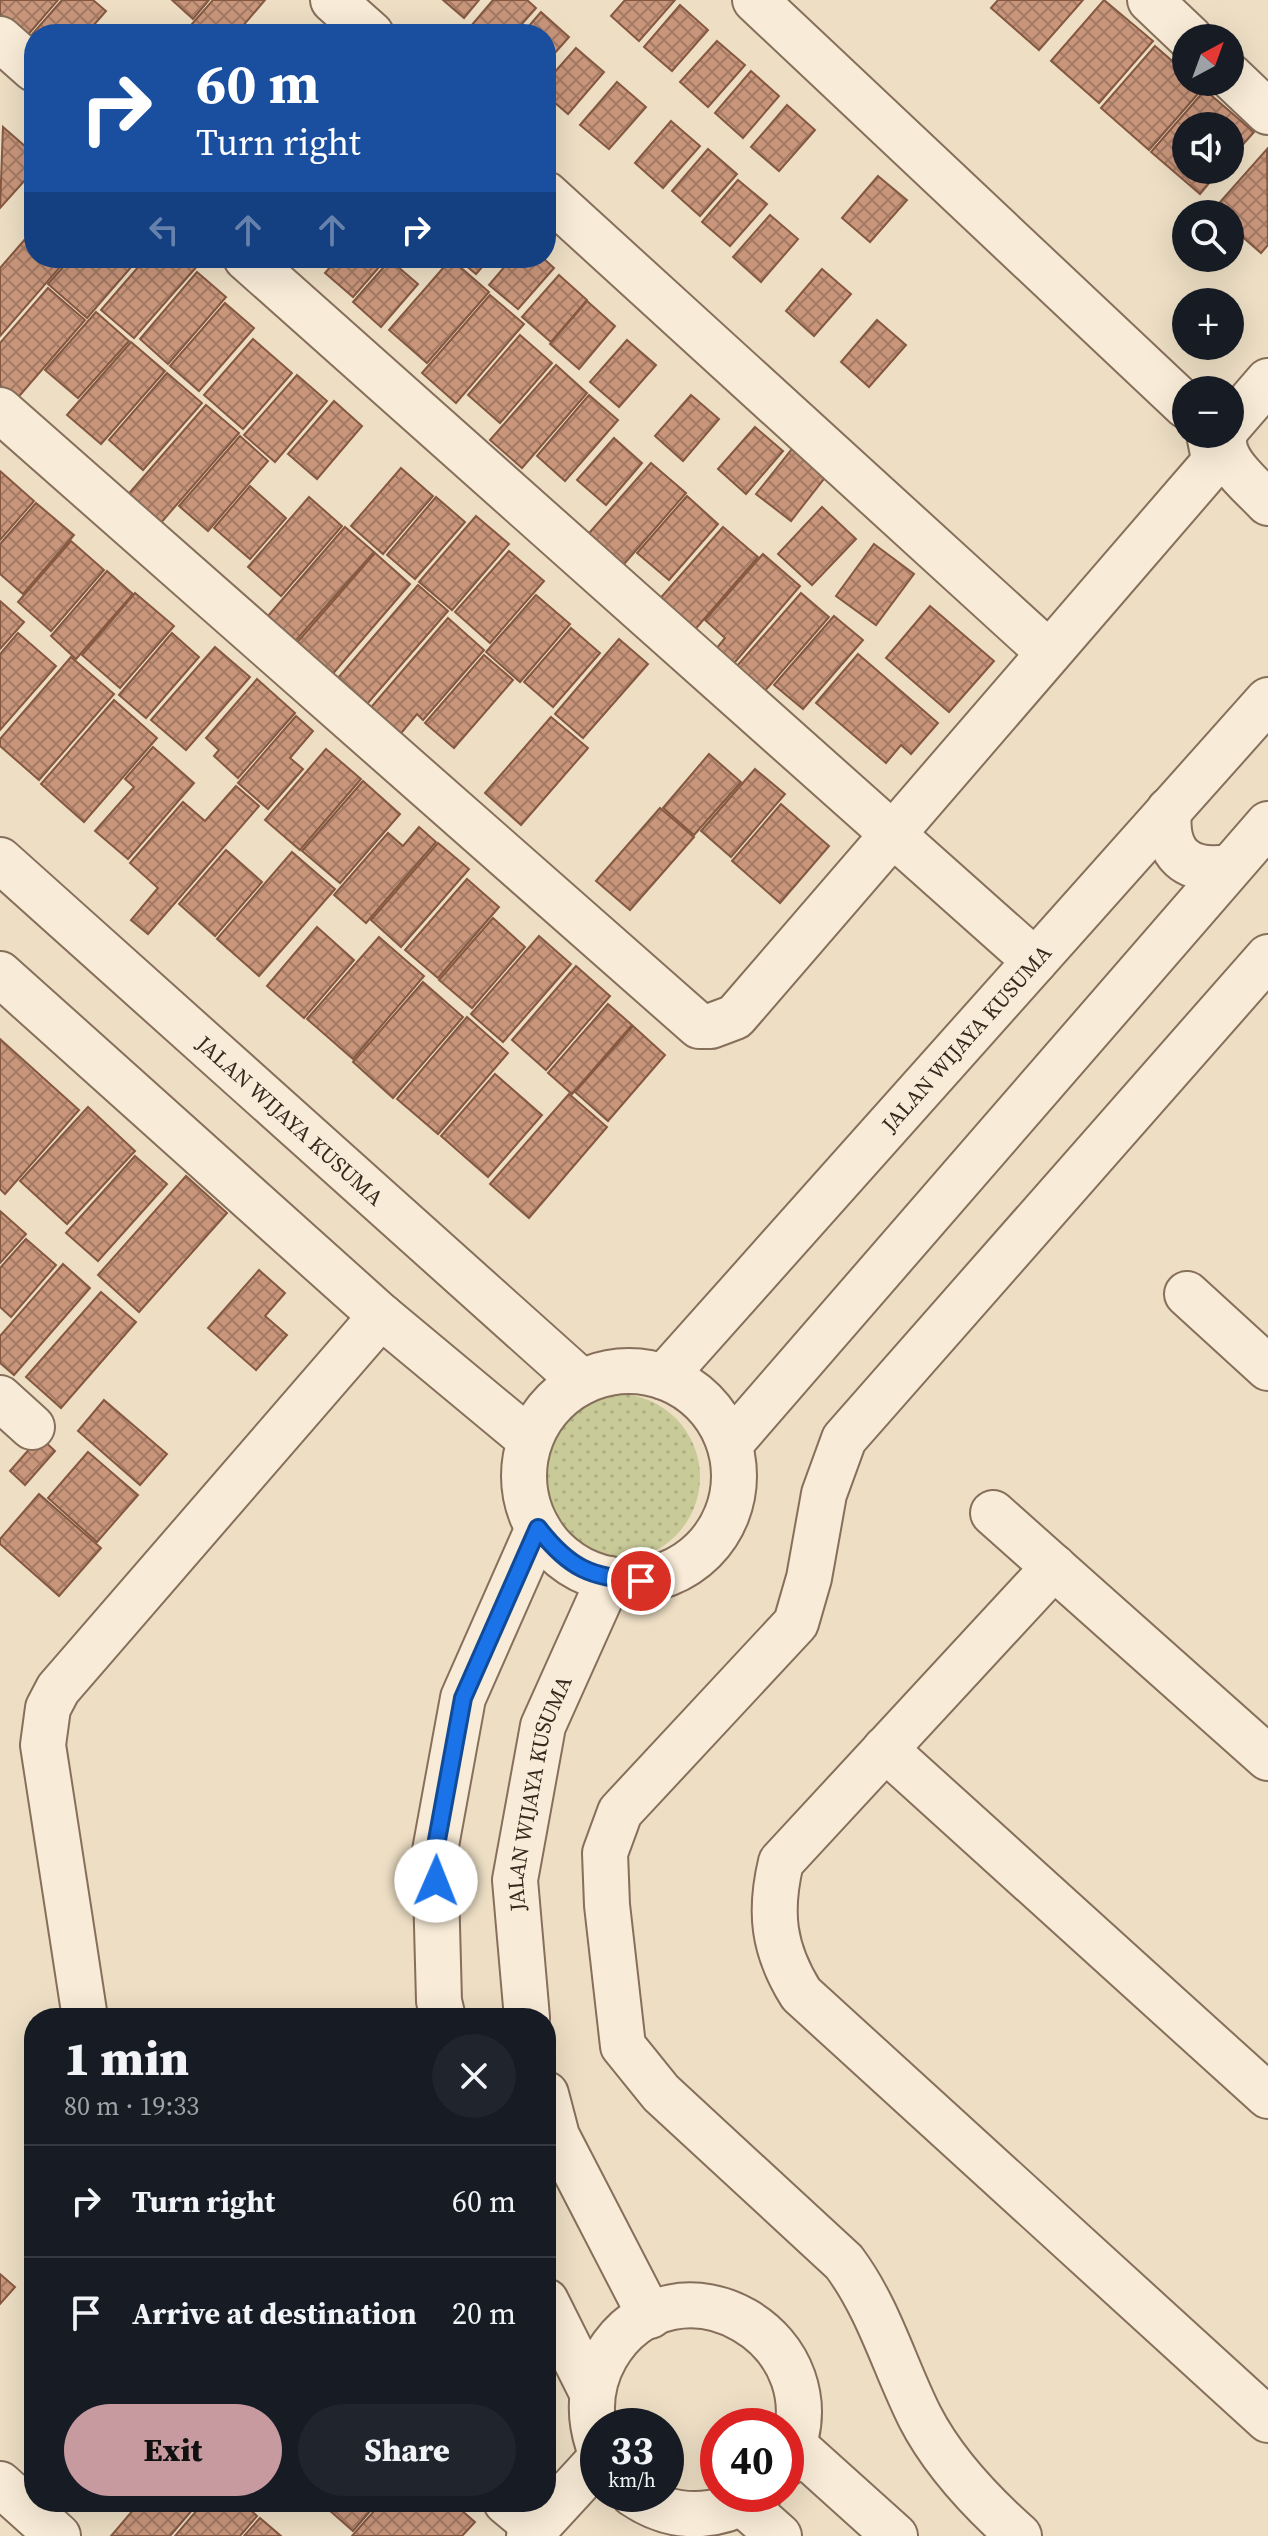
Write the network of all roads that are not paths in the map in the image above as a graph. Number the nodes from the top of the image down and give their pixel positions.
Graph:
1 (333, 0) edge
2 (755, 0) edge
3 (1150, 0) edge
4 (360, 24) edge
5 (1175, 24) edge
6 (0, 39) edge
7 (24, 60) edge
8 (1244, 89) edge
9 (1268, 112) edge
10 (556, 203) edge
11 (257, 268) edge
12 (1268, 381) edge
13 (1172, 393) edge
14 (1244, 409) edge
15 (0, 410) edge
16 (1212, 448) edge
17 (1225, 448) edge
18 (1268, 503) edge
19 (1048, 652) junction
20 (1268, 700) edge
21 (1169, 810) junction
22 (1268, 824) edge
23 (891, 833) junction
24 (0, 860) edge
25 (1120, 865) junction
26 (1229, 867) junction
27 (1179, 923) junction
28 (1268, 957) edge
29 (1035, 961) junction
30 (0, 974) edge
31 (1187, 1294) dead end
32 (381, 1316) junction
33 (1268, 1368) edge
34 (664, 1377) junction
35 (582, 1382) junction
36 (0, 1398) edge
37 (32, 1427) dead end
38 (530, 1440) junction
39 (730, 1444) junction
40 (993, 1513) dead end
41 (538, 1528) junction
42 (1054, 1567) junction
43 (609, 1579) junction
44 (885, 1749) junction
45 (1268, 1758) edge
46 (83, 2008) edge
47 (441, 2008) edge
48 (526, 2008) edge
49 (1268, 2096) edge
50 (556, 2132) edge
51 (650, 2316) junction
52 (556, 2321) edge
53 (592, 2393) junction
54 (592, 2408) edge
55 (798, 2408) edge
56 (1268, 2420) edge
57 (804, 2466) edge
58 (580, 2476) edge
59 (0, 2484) edge
60 (556, 2496) edge
61 (24, 2506) edge
62 (31, 2512) edge
63 (713, 2512) edge
64 (761, 2512) edge
65 (645, 2513) edge
66 (58, 2536) edge
67 (779, 2536) edge
68 (895, 2536) edge
69 (1019, 2536) edge

1 - 4 street
2 - 13 street
3 - 5 street
6 - 7 street
8 - 9 street
10 - 19 street
11 - 23 street
12 - 14 street
15 - 23 street
16 - 19 street
17 - 18 street
19 - 23 street
20 - 21 street, JALAN WIJAYA KUSUMA
21 - 25 street, JALAN WIJAYA KUSUMA
21 - 26 street
22 - 26 street
23 - 29 street
24 - 35 street, JALAN WIJAYA KUSUMA
25 - 27 street
25 - 29 street, JALAN WIJAYA KUSUMA
26 - 27 street
27 - 39 street
28 - 69 street
29 - 34 street, JALAN WIJAYA KUSUMA
30 - 32 street
31 - 33 street
32 - 38 street
32 - 46 street
34 - 35 street
34 - 39 street
35 - 38 street
36 - 37 street
38 - 41 street
39 - 43 street
40 - 42 street
41 - 43 street
41 - 47 street
42 - 44 street
42 - 45 street
43 - 48 street, JALAN WIJAYA KUSUMA
44 - 49 street
44 - 56 street
50 - 51 street
51 - 53 street
51 - 55 street
52 - 53 street
53 - 54 street
57 - 68 street
58 - 60 street
59 - 61 street
62 - 66 street
63 - 65 street
64 - 67 street

